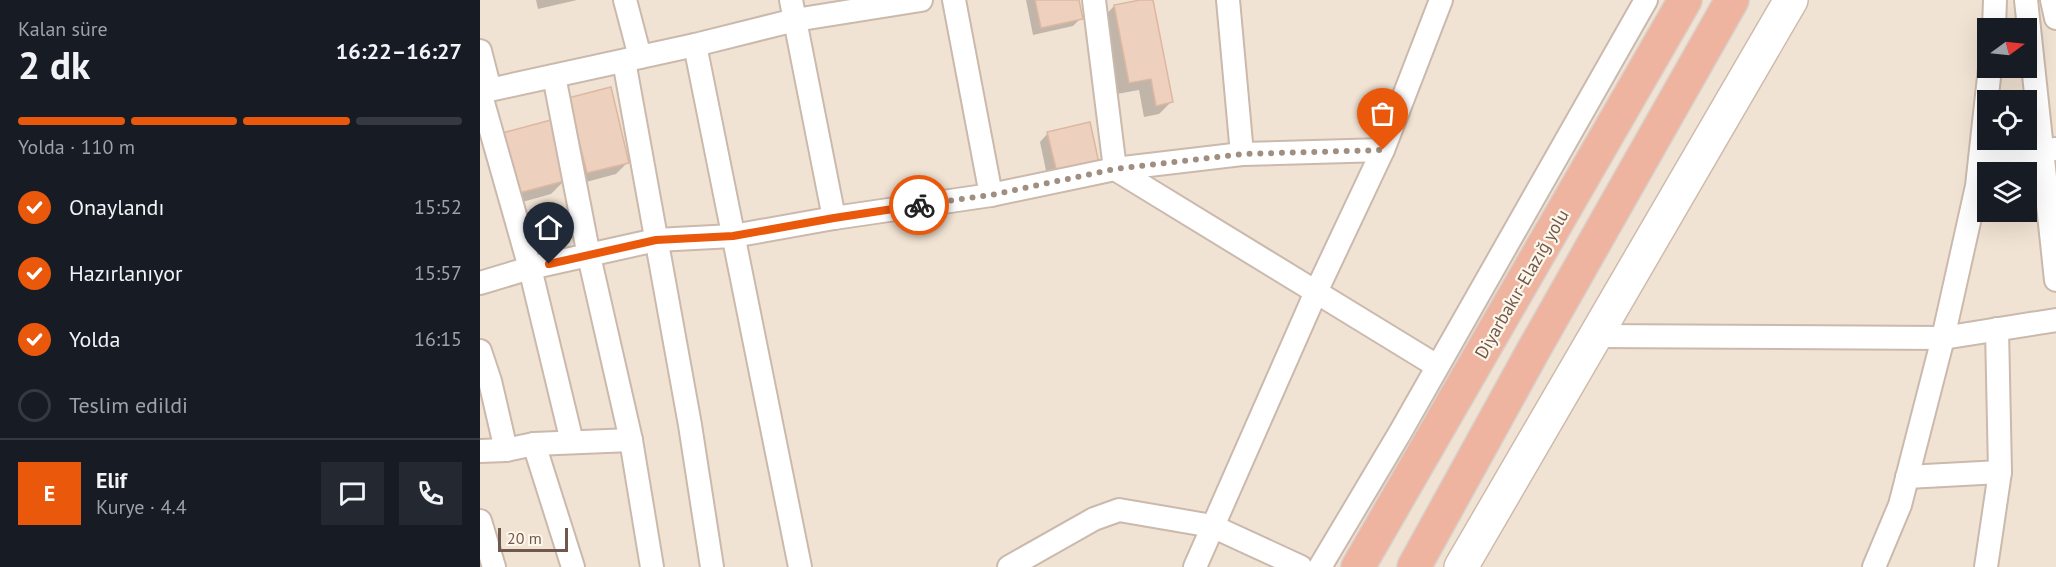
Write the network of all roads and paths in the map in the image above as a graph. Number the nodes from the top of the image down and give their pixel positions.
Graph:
1 (626, 0) edge
2 (921, 0) edge
3 (954, 0) edge
4 (1094, 0) edge
5 (1228, 0) edge
6 (1441, 0) edge
7 (1646, 0) edge
8 (1685, 0) edge
9 (1732, 0) edge
10 (1791, 0) edge
11 (1995, 0) edge
12 (2026, 0) edge
13 (2052, 0) edge
14 (793, 10) edge
15 (1994, 18) edge
16 (2056, 18) edge
17 (694, 45) junction
18 (480, 51) edge
19 (632, 59) junction
20 (554, 76) junction
21 (1989, 78) edge
22 (483, 91) edge
23 (1383, 150) junction
24 (2050, 150) edge
25 (1242, 154) junction
26 (1980, 160) junction
27 (1115, 169) junction
28 (991, 195) junction
29 (834, 218) junction
30 (733, 236) junction
31 (656, 240) junction
32 (589, 256) junction
33 (530, 268) junction
34 (2056, 280) edge
35 (480, 283) edge
36 (1317, 292) junction
37 (2056, 320) edge
38 (1997, 329) junction
39 (1594, 336) junction
40 (1943, 338) junction
41 (480, 351) edge
42 (1437, 366) junction
43 (631, 440) junction
44 (572, 442) junction
45 (534, 444) junction
46 (506, 450) junction
47 (480, 451) edge
48 (2000, 472) junction
49 (1907, 477) junction
50 (480, 521) edge
51 (1212, 526) junction
52 (494, 567) edge
53 (573, 567) edge
54 (652, 567) edge
55 (712, 567) edge
56 (800, 567) edge
57 (1009, 567) edge
58 (1195, 567) edge
59 (1301, 567) edge
60 (1320, 567) edge
61 (1359, 567) edge
62 (1414, 567) edge
63 (1461, 567) edge
64 (1874, 567) edge
65 (1986, 567) edge

1 - 19 street
2 - 14 street
3 - 28 street
4 - 27 street
5 - 25 street
6 - 23 street
7 - 42 street
8 - 61 highway, Diyarbakır-Elazığ yolu
9 - 62 highway
10 - 39 street
11 - 15 street
12 - 24 street
13 - 16 street
14 - 17 street
14 - 29 street
17 - 19 street
17 - 30 street
18 - 22 street
19 - 20 street
19 - 31 street
20 - 22 street
20 - 32 street
21 - 26 street
22 - 33 street
23 - 25 street
23 - 36 street
24 - 26 street
24 - 34 street
25 - 27 street
26 - 40 street
27 - 28 street
27 - 36 street
28 - 29 street
29 - 30 street
30 - 31 street
30 - 56 street
31 - 32 street
31 - 55 street
32 - 33 street
32 - 43 street
33 - 35 street
33 - 44 street
36 - 42 street
36 - 51 street
37 - 38 street
38 - 40 street
38 - 48 street
39 - 40 street
39 - 63 street
40 - 49 street
41 - 46 street
42 - 60 street
43 - 44 street
43 - 54 street
44 - 45 street
45 - 46 street
45 - 53 street
46 - 47 street
48 - 49 street
48 - 65 street
49 - 64 street
50 - 52 street
51 - 57 street
51 - 58 street
51 - 59 street

